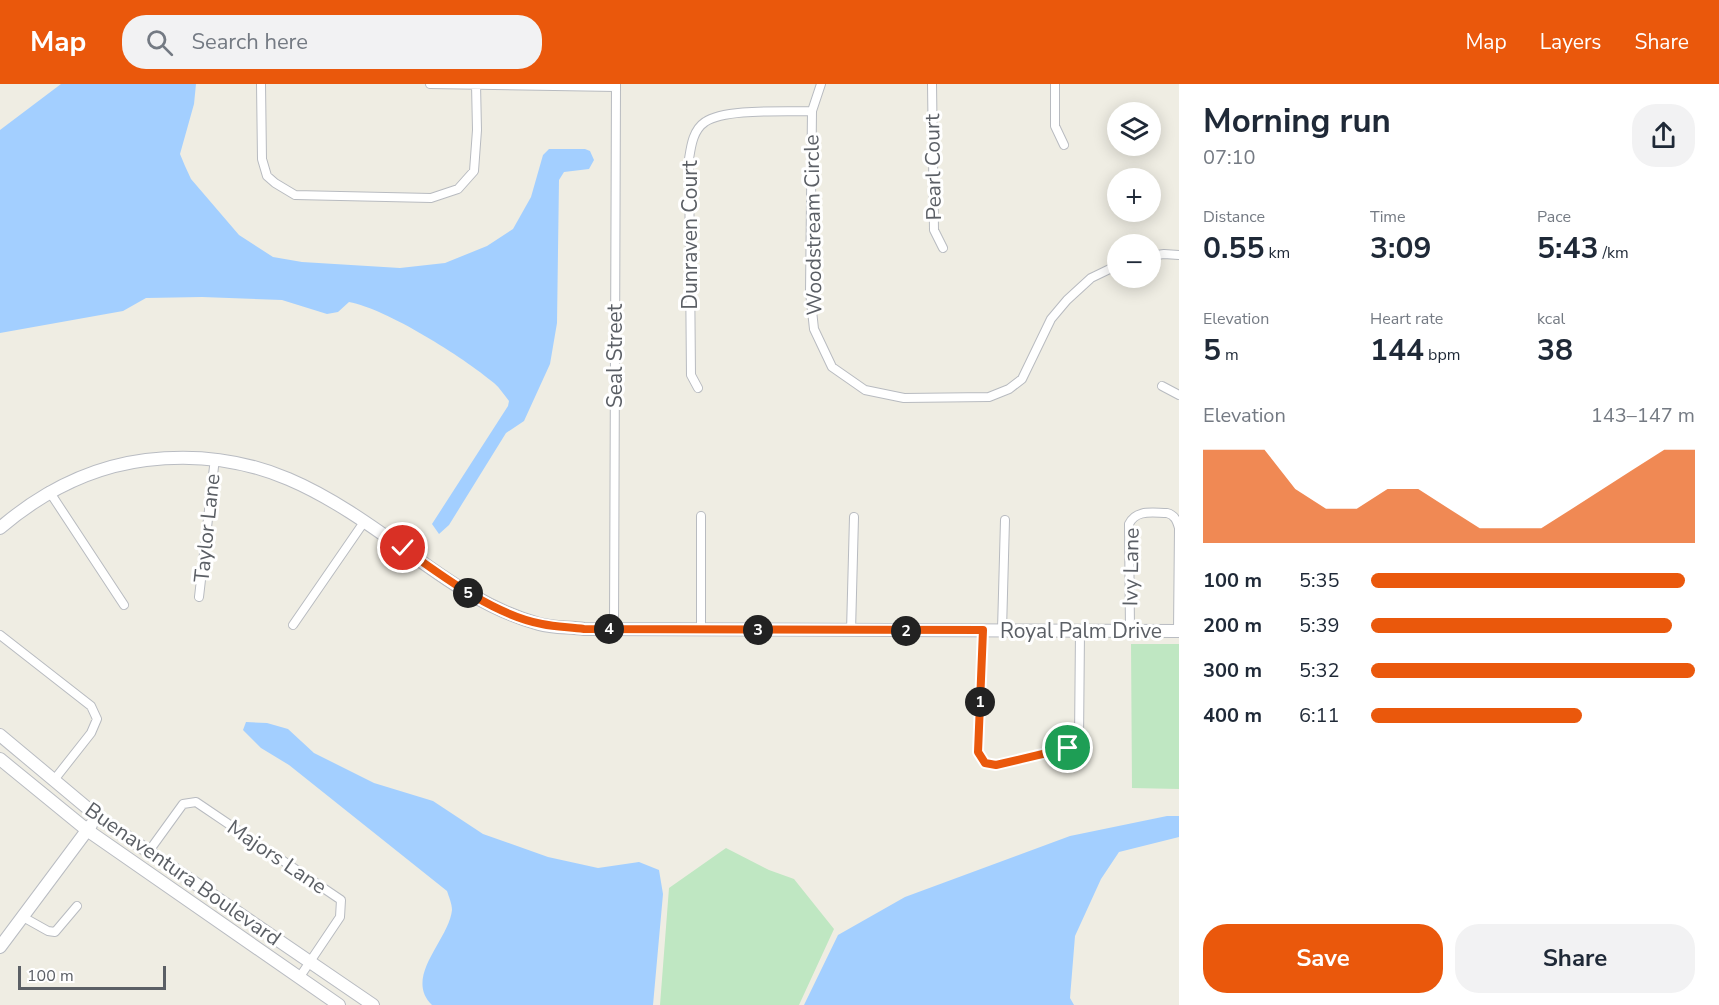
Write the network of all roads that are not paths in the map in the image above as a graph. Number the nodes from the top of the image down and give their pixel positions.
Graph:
1 (261, 84) edge
2 (430, 84) edge
3 (476, 84) edge
4 (821, 84) edge
5 (932, 84) edge
6 (1055, 84) edge
7 (616, 85) edge
8 (812, 111) junction
9 (1064, 145) dead end
10 (944, 248) dead end
11 (1161, 254) edge
12 (1179, 255) edge
13 (1107, 271) edge
14 (1162, 386) dead end
15 (698, 388) dead end
16 (1179, 395) edge
17 (215, 458) junction
18 (50, 491) junction
19 (701, 516) dead end
20 (854, 517) dead end
21 (1005, 520) dead end
22 (364, 522) junction
23 (0, 528) edge
24 (199, 597) dead end
25 (124, 605) dead end
26 (293, 626) dead end
27 (614, 629) junction
28 (701, 630) junction
29 (983, 630) junction
30 (1002, 630) junction
31 (851, 631) junction
32 (1080, 631) junction
33 (1130, 631) junction
34 (1178, 631) edge
35 (0, 635) edge
36 (0, 735) edge
37 (0, 759) edge
38 (54, 780) junction
39 (98, 817) junction
40 (87, 830) junction
41 (149, 850) junction
42 (77, 906) dead end
43 (23, 917) junction
44 (0, 947) edge
45 (309, 963) junction
46 (329, 976) junction
47 (299, 978) junction
48 (319, 992) junction
49 (339, 1005) edge
50 (373, 1005) edge

1 - 3 street
2 - 3 street
3 - 7 street
4 - 8 street, Woodstream Circle
5 - 10 street, Pearl Court
6 - 9 street
7 - 27 street, Seal Street
8 - 13 street, Woodstream Circle
8 - 15 street, Dunraven Court
11 - 12 street
14 - 16 street
17 - 18 street, Royal Palm Drive
17 - 22 street, Royal Palm Drive
17 - 24 street, Taylor Lane
18 - 23 street, Royal Palm Drive
18 - 25 street
19 - 28 street
20 - 31 street
21 - 30 street
22 - 26 street
22 - 27 street, Royal Palm Drive
27 - 28 street, Royal Palm Drive
28 - 31 street, Royal Palm Drive
29 - 30 street, Royal Palm Drive
29 - 31 street, Royal Palm Drive
29 - 32 street
30 - 32 street, Royal Palm Drive
32 - 33 street, Royal Palm Drive
33 - 34 street, Royal Palm Drive
33 - 34 street, Ivy Lane
35 - 38 street
36 - 38 street, Buenaventura Boulevard
37 - 40 street, Buenaventura Boulevard
38 - 39 street, Buenaventura Boulevard
39 - 40 street
39 - 41 street, Buenaventura Boulevard
40 - 43 street
40 - 47 street, Buenaventura Boulevard
41 - 45 street, Buenaventura Boulevard
41 - 45 street, Majors Lane
42 - 43 street
43 - 44 street
45 - 46 street, Buenaventura Boulevard
45 - 47 street, Majors Lane
46 - 48 street
46 - 50 street, Buenaventura Boulevard
47 - 48 street, Buenaventura Boulevard
48 - 49 street, Buenaventura Boulevard

